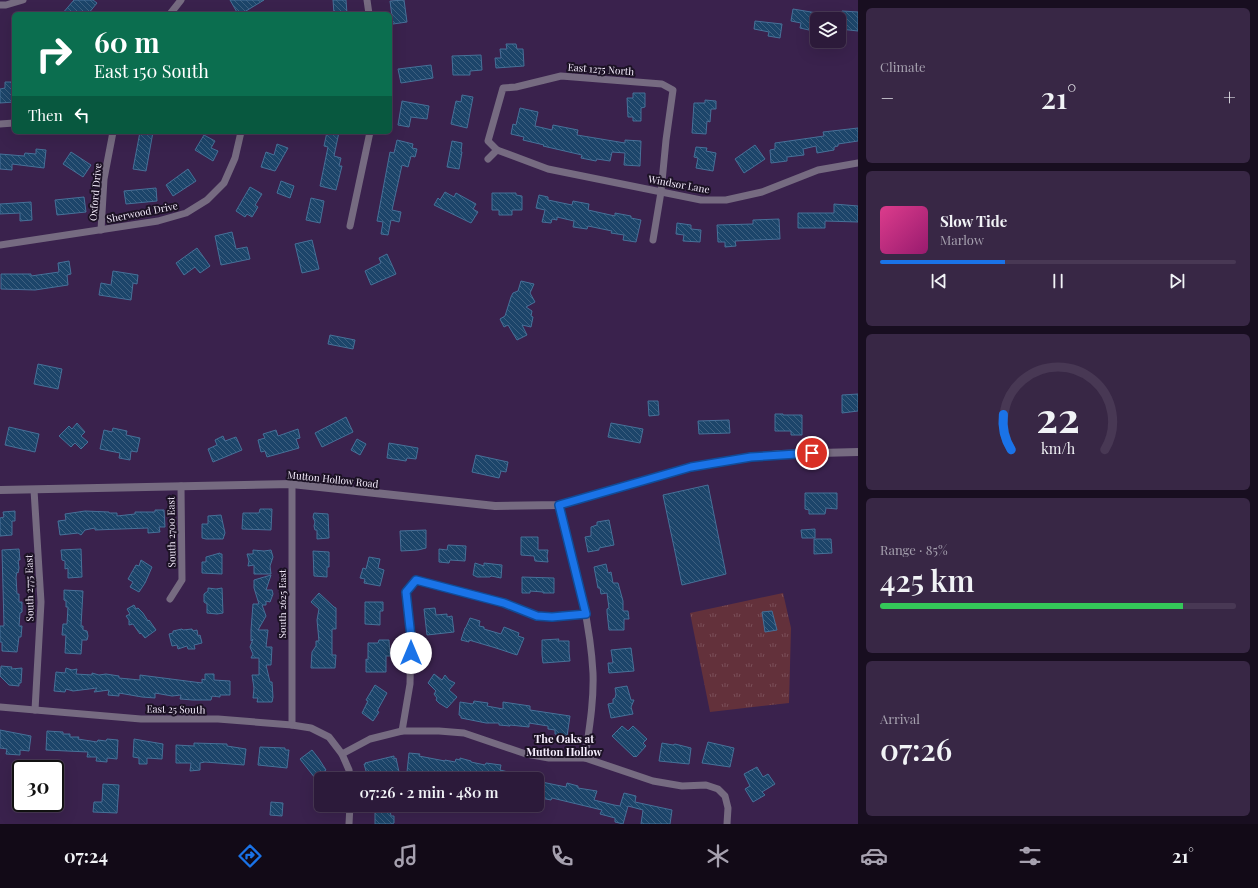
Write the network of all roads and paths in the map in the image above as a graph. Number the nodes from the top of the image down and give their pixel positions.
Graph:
1 (23, 0) edge
2 (181, 0) edge
3 (367, 0) edge
4 (0, 5) edge
5 (172, 12) edge
6 (369, 12) edge
7 (12, 123) edge
8 (0, 124) edge
9 (110, 134) edge
10 (241, 134) edge
11 (370, 134) edge
12 (497, 150) junction
13 (488, 159) dead end
14 (858, 163) edge
15 (661, 192) junction
16 (350, 226) dead end
17 (102, 230) junction
18 (653, 240) dead end
19 (0, 245) edge
20 (858, 452) edge
21 (292, 484) junction
22 (181, 486) junction
23 (0, 490) edge
24 (34, 490) junction
25 (559, 505) junction
26 (170, 599) dead end
27 (586, 614) junction
28 (0, 707) edge
29 (35, 710) junction
30 (292, 725) junction
31 (402, 731) junction
32 (342, 754) junction
33 (585, 758) junction
34 (349, 772) edge
35 (350, 812) edge
36 (349, 824) edge
37 (727, 824) edge

1 - 4 street
2 - 5 street
3 - 6 street
7 - 8 street
9 - 17 street, Oxford Drive
10 - 17 street, Sherwood Drive
11 - 16 street
12 - 13 street
12 - 15 street, Windsor Lane
12 - 15 street, East 1275 North
14 - 15 street, Windsor Lane
15 - 18 street
17 - 19 street, Sherwood Drive
20 - 25 street, Mutton Hollow Road
21 - 22 street, Mutton Hollow Road
21 - 25 street, Mutton Hollow Road
21 - 30 street, South 2625 East
22 - 24 street, Mutton Hollow Road
22 - 26 street, South 2700 East
23 - 24 street, Mutton Hollow Road
24 - 29 street, South 2775 East
25 - 27 street
27 - 31 street
27 - 33 street
28 - 29 street, East 25 South
29 - 30 street, East 25 South
30 - 32 street, East 25 South
31 - 32 street
31 - 33 street
32 - 34 street, East 25 South
33 - 37 street
35 - 36 street

